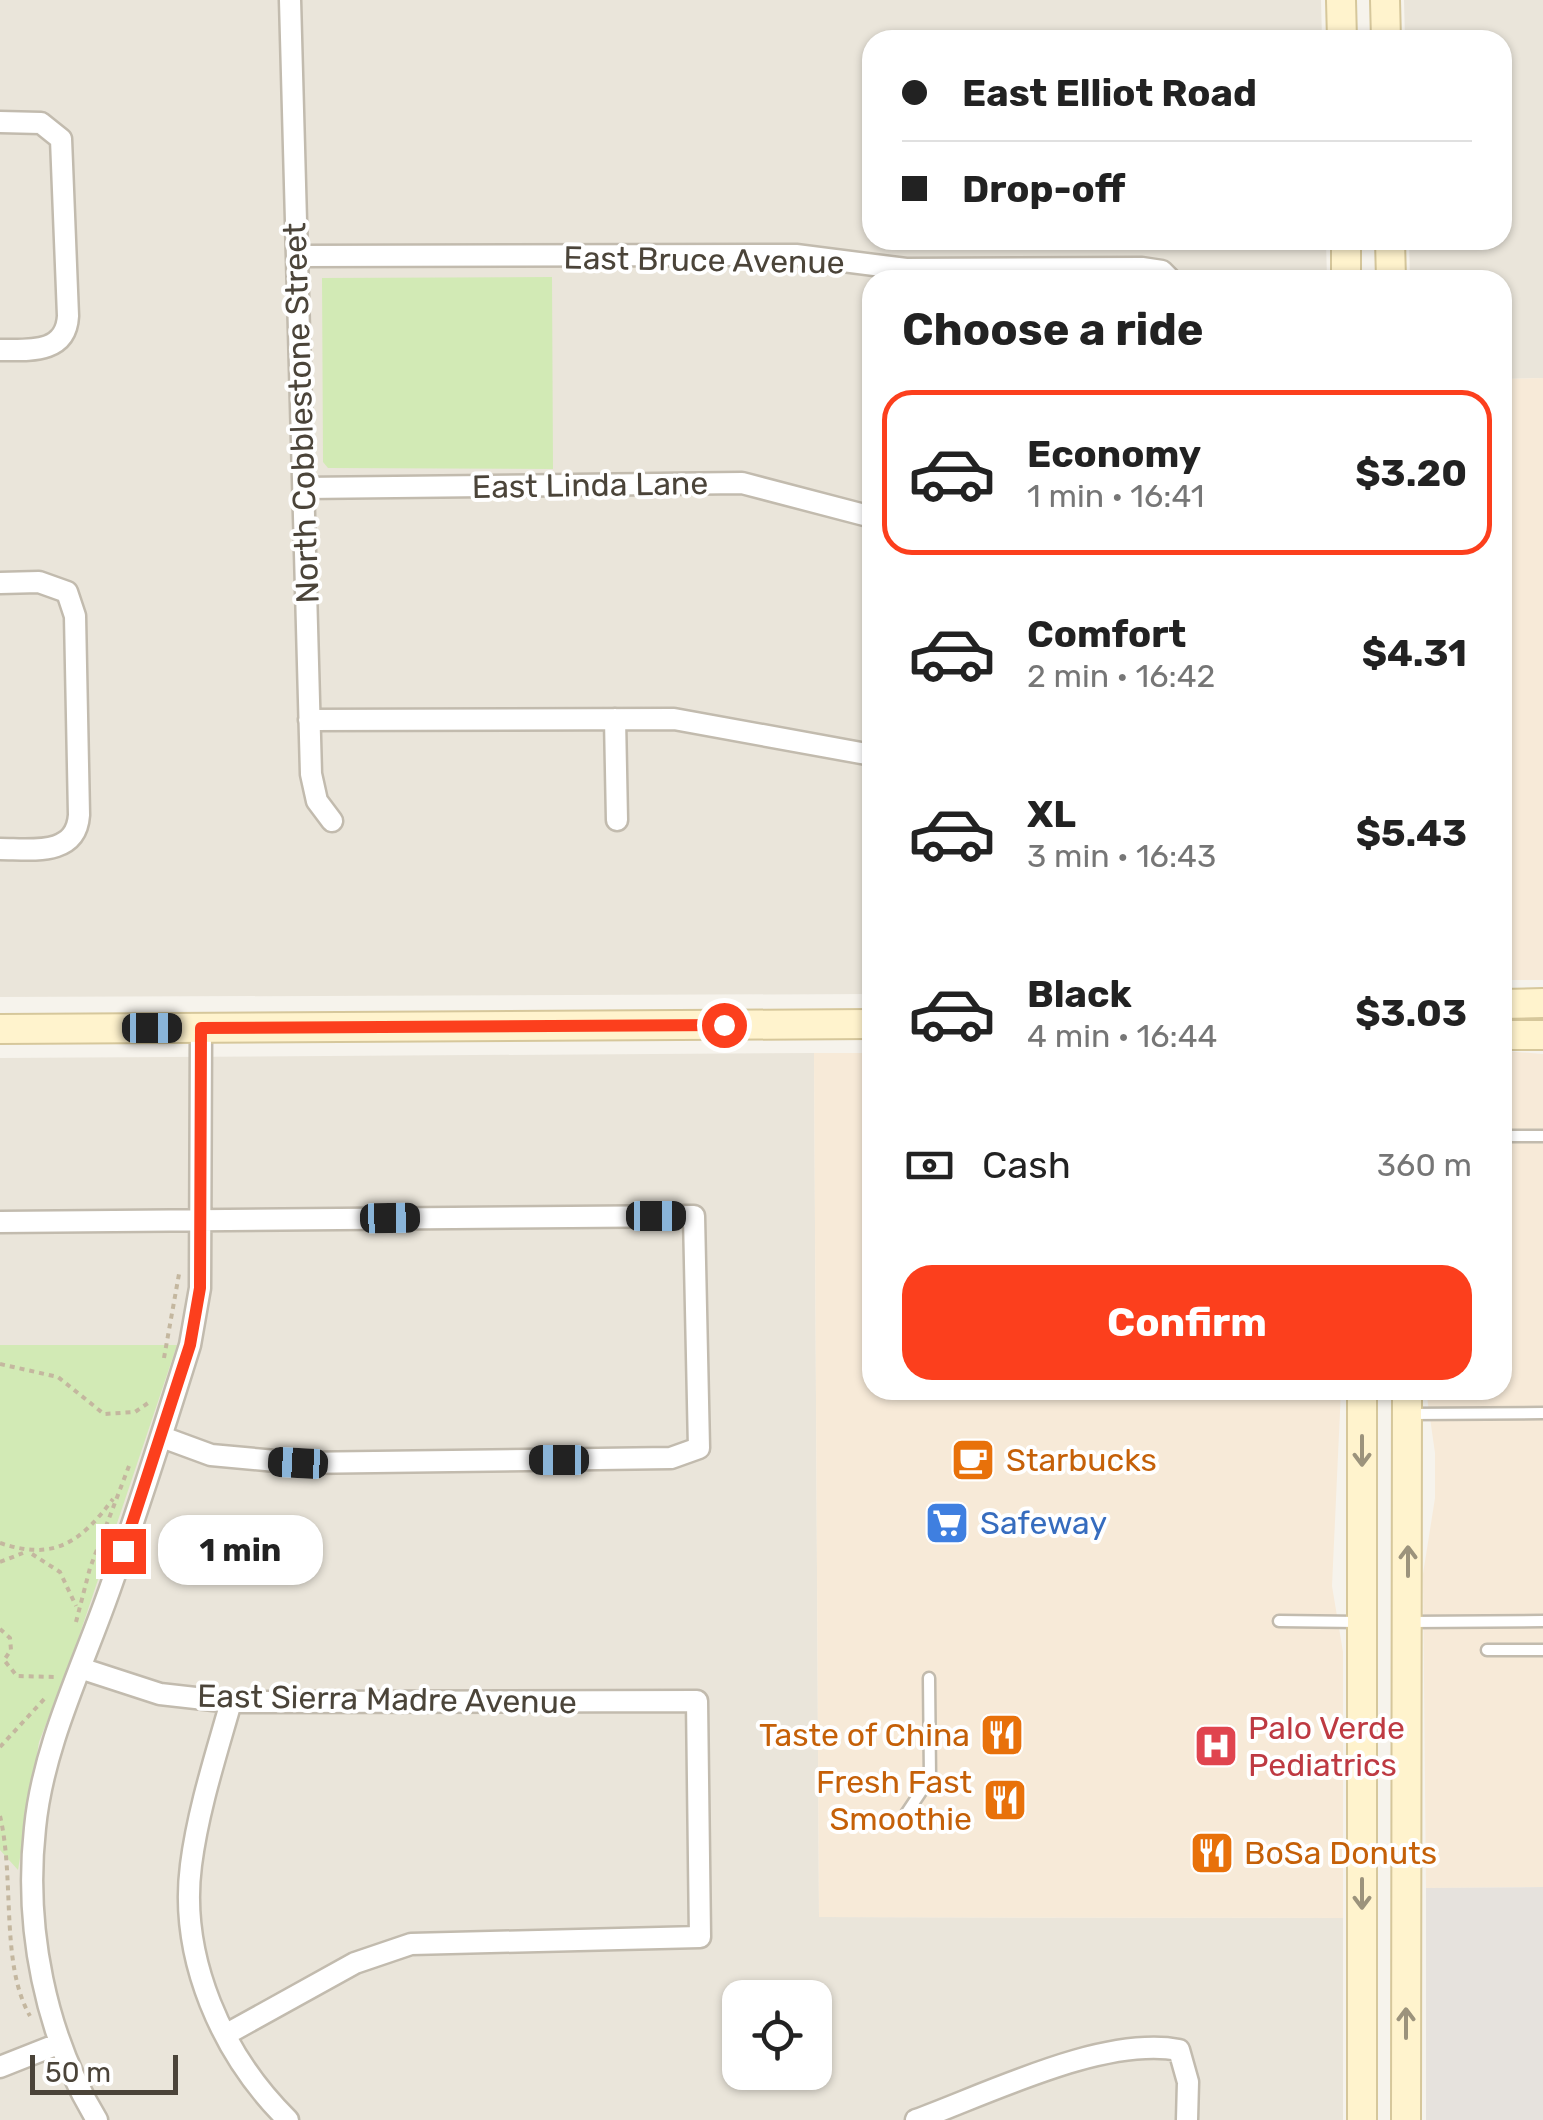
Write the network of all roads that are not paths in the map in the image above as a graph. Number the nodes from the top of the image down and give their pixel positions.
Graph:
1 (290, 0) edge
2 (1341, 0) edge
3 (1386, 0) edge
4 (1342, 30) edge
5 (1386, 30) edge
6 (0, 122) edge
7 (297, 256) junction
8 (1148, 270) edge
9 (0, 350) edge
10 (304, 488) junction
11 (862, 514) edge
12 (0, 583) edge
13 (615, 719) junction
14 (309, 720) junction
15 (862, 753) edge
16 (617, 820) dead end
17 (332, 821) dead end
18 (0, 849) edge
19 (1512, 1004) edge
20 (1543, 1004) edge
21 (862, 1024) edge
22 (201, 1028) junction
23 (0, 1029) edge
24 (1543, 1035) edge
25 (1512, 1036) edge
26 (1512, 1136) edge
27 (1543, 1136) edge
28 (200, 1220) junction
29 (0, 1222) edge
30 (1362, 1400) edge
31 (1407, 1402) edge
32 (1543, 1413) edge
33 (162, 1437) junction
34 (1543, 1621) edge
35 (1278, 1622) dead end
36 (1362, 1622) junction
37 (1408, 1622) junction
38 (1487, 1650) dead end
39 (1543, 1650) edge
40 (80, 1668) junction
41 (929, 1678) dead end
42 (231, 1702) junction
43 (902, 1820) dead end
44 (226, 2035) junction
45 (58, 2044) junction
46 (0, 2067) edge
47 (97, 2120) edge
48 (288, 2120) edge
49 (916, 2120) edge
50 (1187, 2120) edge
51 (1362, 2120) edge
52 (1406, 2120) edge

1 - 7 street, North Cobblestone Street
2 - 4 main road
3 - 5 main road
6 - 9 street
7 - 8 street, East Bruce Avenue
7 - 10 street, North Cobblestone Street
10 - 11 street, East Linda Lane
10 - 14 street, North Cobblestone Street
12 - 18 street
13 - 14 street
13 - 15 street
13 - 16 street
14 - 17 street, North Cobblestone Street
19 - 20 main road
21 - 22 main road
22 - 23 main road
22 - 28 street
24 - 25 main road
26 - 27 lane
28 - 29 street
28 - 33 street
28 - 33 street
30 -> 36 main road
31 - 32 lane
37 -> 31 main road
33 - 40 street
34 - 37 lane
35 - 36 lane
36 - 37 main road
36 -> 51 main road
52 -> 37 main road
38 - 39 lane
40 - 42 street, East Sierra Madre Avenue
40 - 45 street
41 - 43 lane
42 - 44 street
42 - 44 street, East Sierra Madre Avenue
44 - 48 street
45 - 46 street
45 - 47 street
49 - 50 street

